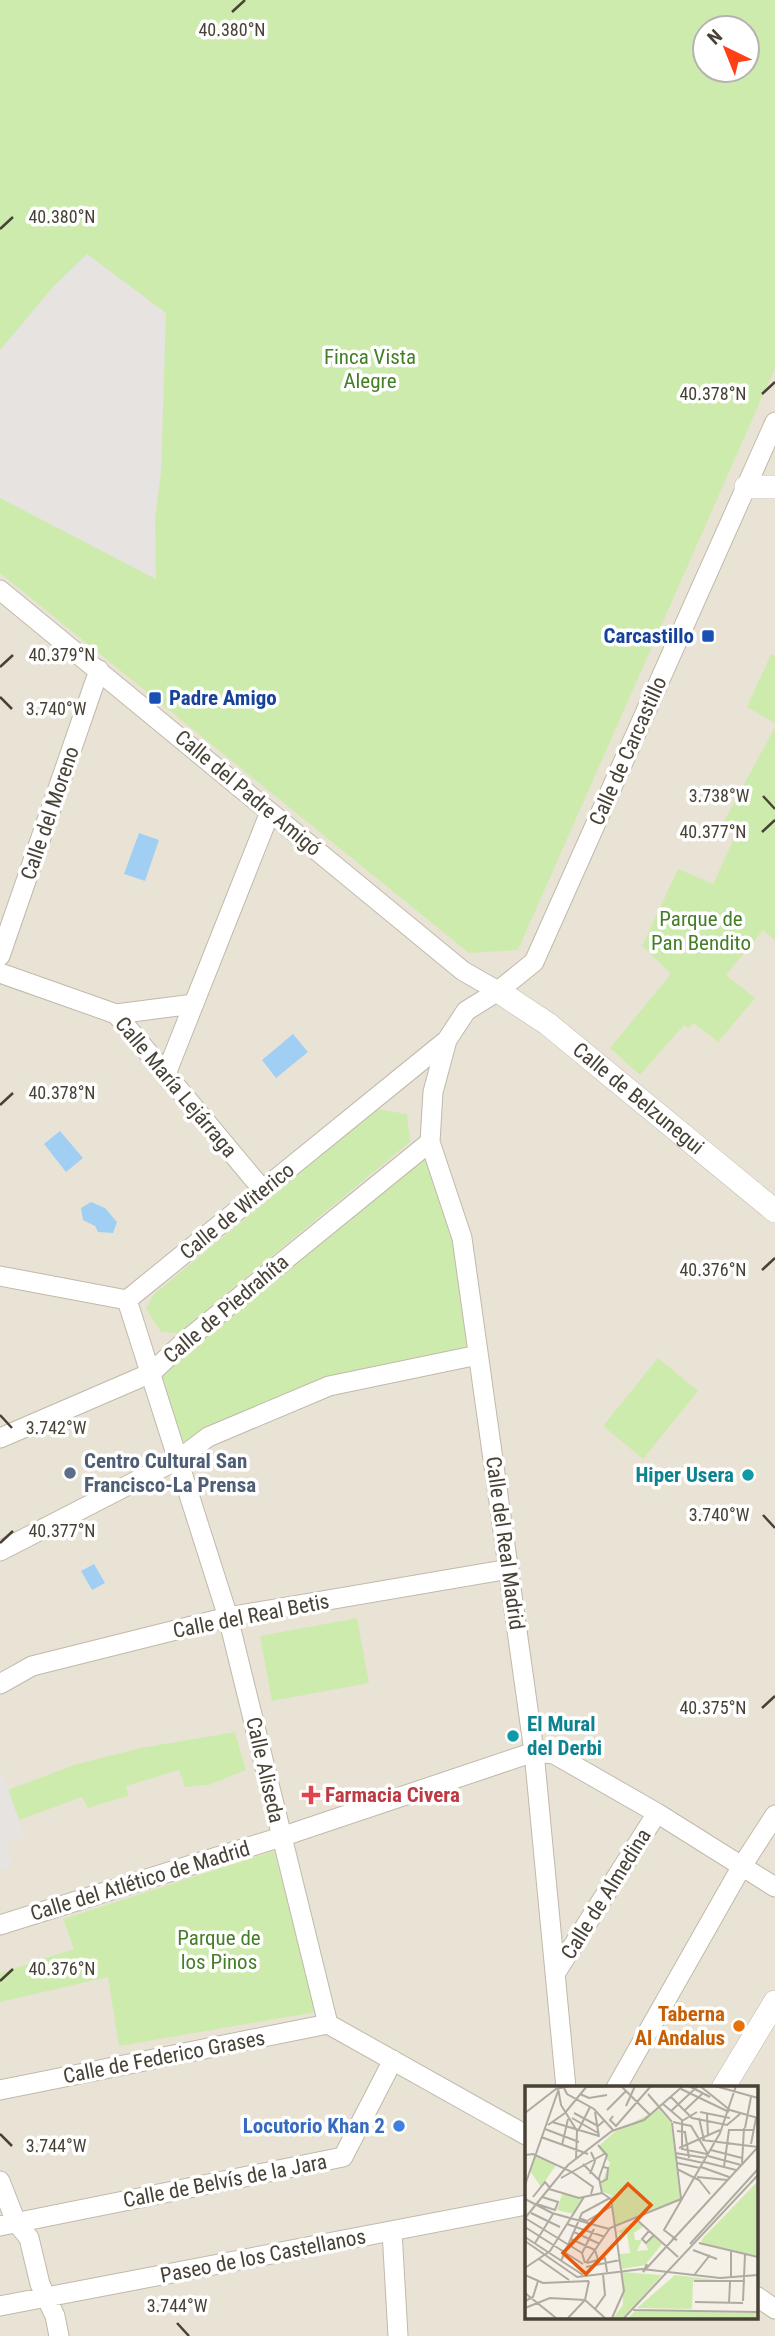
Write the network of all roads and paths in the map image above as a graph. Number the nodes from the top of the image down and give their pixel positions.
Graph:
1 (775, 422) edge
2 (775, 486) edge
3 (746, 487) junction
4 (0, 590) edge
5 (99, 670) junction
6 (270, 812) junction
7 (0, 956) edge
8 (0, 973) edge
9 (498, 991) junction
10 (194, 1004) junction
11 (466, 1011) joint
12 (116, 1014) junction
13 (447, 1040) junction
14 (166, 1074) junction
15 (430, 1142) junction
16 (262, 1189) junction
17 (775, 1211) edge
18 (0, 1276) edge
19 (127, 1300) junction
20 (478, 1354) junction
21 (151, 1373) junction
22 (0, 1438) edge
23 (179, 1459) junction
24 (0, 1550) edge
25 (509, 1569) junction
26 (228, 1617) junction
27 (0, 1684) edge
28 (534, 1752) junction
29 (657, 1813) junction
30 (775, 1815) edge
31 (282, 1837) junction
32 (743, 1866) junction
33 (775, 1887) edge
34 (0, 1926) edge
35 (555, 1974) junction
36 (775, 2002) edge
37 (328, 2024) junction
38 (393, 2060) junction
39 (565, 2086) edge
40 (617, 2086) edge
41 (724, 2086) edge
42 (0, 2090) edge
43 (525, 2135) edge
44 (0, 2181) edge
45 (525, 2205) edge
46 (8, 2224) edge
47 (392, 2231) junction
48 (46, 2297) junction
49 (758, 2297) edge
50 (0, 2306) edge
51 (775, 2309) edge
52 (59, 2336) edge
53 (398, 2336) edge

1 - 3 street, Calle de Carcastillo
2 - 3 street
3 - 9 street, Calle de Carcastillo
4 - 5 street, Calle del Padre Amigó
5 - 6 street, Calle del Padre Amigó
5 - 7 street, Calle del Moreno
6 - 9 street, Calle del Padre Amigó
6 - 10 street
8 - 12 street, Calle María Lejárraga
9 - 11 street, Calle de Carcastillo
9 - 17 street, Calle de Belzunegui
10 - 12 street
10 - 14 street
11 - 13 street, Calle del Real Madrid
12 - 14 street, Calle María Lejárraga
13 - 15 street, Calle del Real Madrid
13 - 16 street, Calle de Witerico
14 - 16 street, Calle María Lejárraga
15 - 20 street, Calle del Real Madrid
15 - 21 street, Calle de Piedrahíta
16 - 19 street, Calle de Witerico
18 - 19 street
19 - 21 street, Calle Aliseda
20 - 23 street
20 - 25 street, Calle del Real Madrid
21 - 22 street, Calle de Piedrahíta
21 - 23 street, Calle Aliseda
23 - 24 street
23 - 26 street, Calle Aliseda
25 - 26 street, Calle del Real Betis
25 - 28 street, Calle del Real Madrid
26 - 27 street, Calle del Real Betis
26 - 31 street, Calle Aliseda
28 - 29 street
28 - 31 street, Calle del Atlético de Madrid
28 - 35 street, Calle del Real Madrid
29 - 32 street
29 - 35 street, Calle de Almedina
30 - 32 street
31 - 34 street, Calle del Atlético de Madrid
31 - 37 street, Calle Aliseda
32 - 33 street
32 - 40 street
35 - 39 street, Calle del Real Madrid
36 - 41 street
37 - 38 street
37 - 42 street, Calle de Federico Grases
38 - 43 street
38 - 46 street, Calle de Belvís de la Jara
44 - 46 street
45 - 47 street, Paseo de los Castellanos
46 - 48 street
47 - 48 street, Paseo de los Castellanos
47 - 53 street
48 - 50 street, Paseo de los Castellanos
48 - 52 street
49 - 51 street

